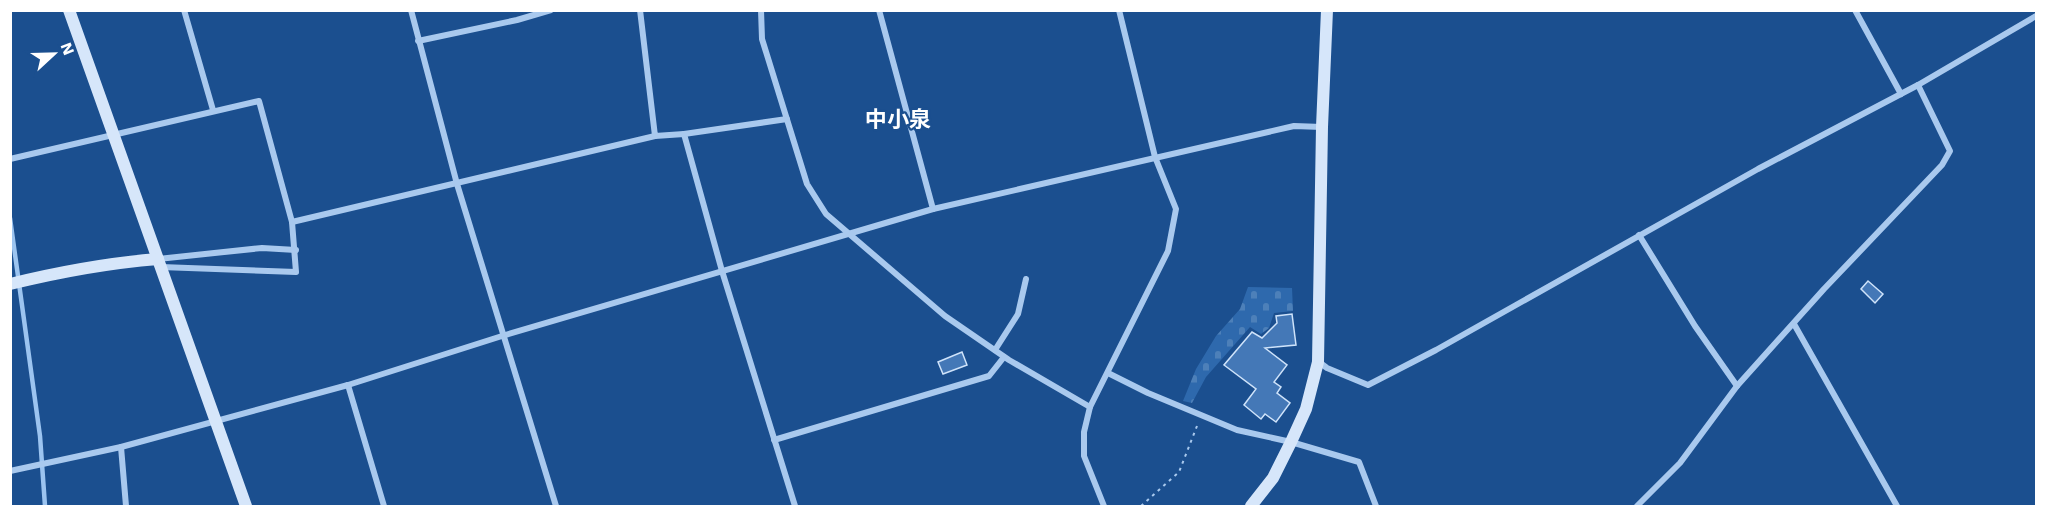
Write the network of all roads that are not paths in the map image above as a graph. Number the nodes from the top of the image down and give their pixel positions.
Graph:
1 (69, 10) edge
2 (184, 10) edge
3 (411, 10) edge
4 (551, 10) edge
5 (640, 10) edge
6 (761, 10) edge
7 (879, 10) edge
8 (1119, 10) edge
9 (1327, 10) edge
10 (1854, 10) edge
11 (2037, 16) edge
12 (418, 40) junction
13 (1918, 84) junction
14 (1901, 94) junction
15 (213, 110) junction
16 (787, 119) junction
17 (1322, 127) junction
18 (113, 134) junction
19 (684, 134) junction
20 (656, 136) junction
21 (1155, 157) junction
22 (10, 159) edge
23 (457, 184) junction
24 (933, 209) junction
25 (292, 222) junction
26 (849, 234) junction
27 (1640, 236) junction
28 (296, 250) junction
29 (159, 263) junction
30 (722, 271) junction
31 (1026, 279) dead end
32 (10, 284) edge
33 (1794, 324) junction
34 (502, 336) junction
35 (995, 350) junction
36 (1004, 357) junction
37 (1318, 362) junction
38 (1108, 373) junction
39 (348, 385) junction
40 (1737, 386) junction
41 (1090, 407) junction
42 (215, 422) junction
43 (774, 440) junction
44 (1291, 442) junction
45 (121, 447) junction
46 (10, 471) edge
47 (126, 507) edge
48 (246, 507) edge
49 (384, 507) edge
50 (556, 507) edge
51 (795, 507) edge
52 (1104, 507) edge
53 (1251, 507) edge
54 (1376, 507) edge
55 (1637, 507) edge
56 (1897, 507) edge

1 - 18 street
2 - 15 street
3 - 12 street
4 - 12 street
5 - 20 street
6 - 16 street
7 - 24 street
8 - 21 street
9 - 17 street
10 - 14 street
11 - 13 street
12 - 23 street
13 - 14 street
13 - 33 street
14 - 27 street
15 - 18 street
15 - 25 street
16 - 19 street
16 - 26 street
17 - 21 street
17 - 37 street
18 - 22 street
18 - 29 street
19 - 20 street
19 - 30 street
20 - 23 street
21 - 24 street
21 - 38 street
23 - 25 street
23 - 34 street
24 - 26 street
25 - 28 street
26 - 30 street
26 - 35 street
27 - 37 street
27 - 40 street
28 - 29 street
28 - 29 street
29 - 32 street
29 - 42 street
30 - 34 street
30 - 43 street
31 - 35 street
33 - 40 street
33 - 56 street
34 - 39 street
34 - 50 street
35 - 36 street
36 - 41 street
36 - 43 street
37 - 44 street
38 - 41 street
38 - 44 street
39 - 42 street
39 - 49 street
40 - 55 street
41 - 52 street
42 - 45 street
42 - 48 street
43 - 51 street
44 - 53 street
44 - 54 street
45 - 46 street
45 - 47 street

